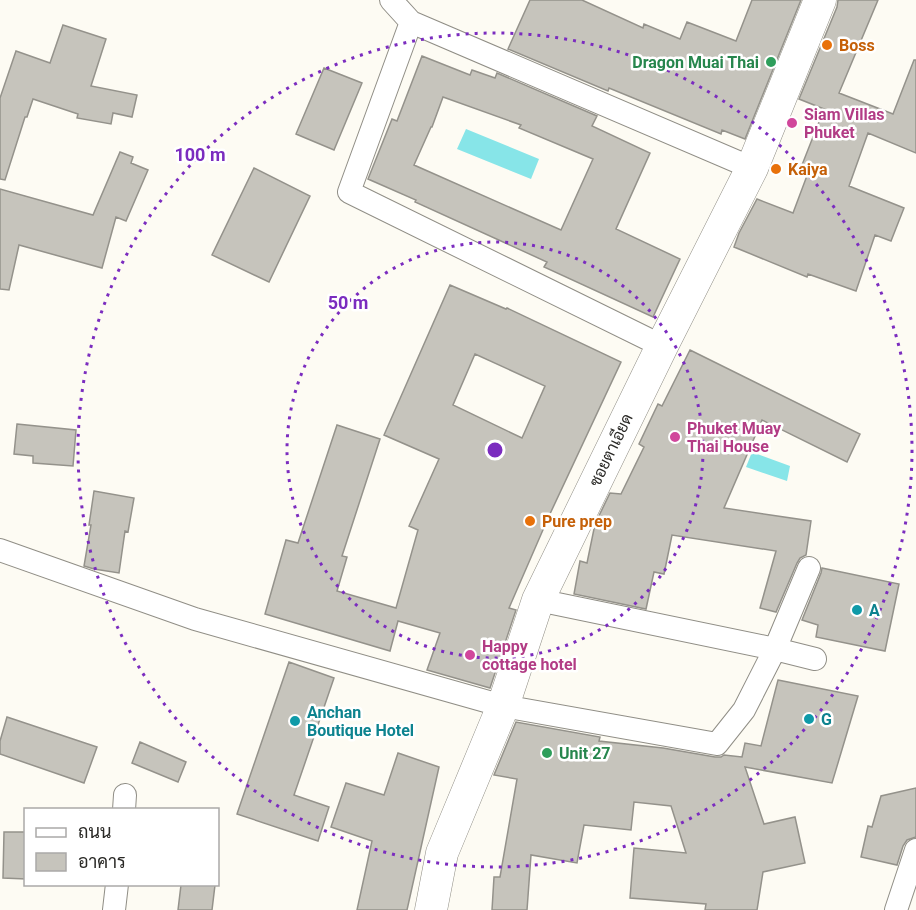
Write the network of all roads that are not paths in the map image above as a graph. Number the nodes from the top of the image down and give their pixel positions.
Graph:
1 (391, 0) edge
2 (820, 0) edge
3 (411, 22) junction
4 (752, 168) junction
5 (662, 346) junction
6 (0, 550) edge
7 (809, 568) dead end
8 (538, 600) junction
9 (775, 649) junction
10 (815, 659) dead end
11 (503, 706) junction
12 (916, 850) edge
13 (117, 886) edge
14 (114, 910) edge
15 (430, 910) edge
16 (896, 910) edge

1 - 3 street
2 - 4 street, ซอยตาเอียด
3 - 4 street
3 - 5 street
4 - 5 street, ซอยตาเอียด
5 - 8 street, ซอยตาเอียด
6 - 11 street
7 - 9 street
8 - 9 street
8 - 11 street, ซอยตาเอียด
9 - 10 street
9 - 11 street
11 - 15 street, ซอยตาเอียด
12 - 16 street
13 - 14 street

